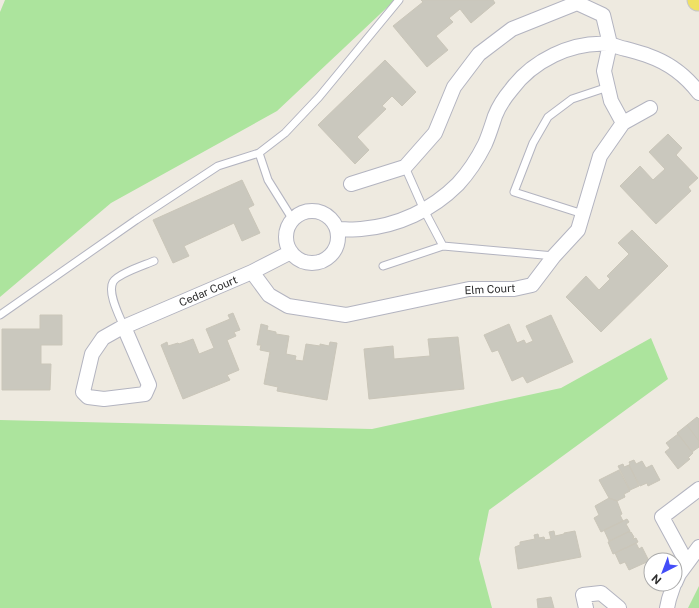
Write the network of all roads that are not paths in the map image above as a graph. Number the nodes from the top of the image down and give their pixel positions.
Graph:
1 (399, 0) edge
2 (610, 44) junction
3 (608, 87) junction
4 (699, 93) edge
5 (650, 108) dead end
6 (623, 124) junction
7 (259, 153) junction
8 (405, 167) junction
9 (351, 184) dead end
10 (424, 210) junction
11 (583, 214) junction
12 (293, 220) junction
13 (337, 229) junction
14 (443, 246) junction
15 (291, 252) junction
16 (554, 256) junction
17 (154, 261) dead end
18 (383, 266) dead end
19 (252, 272) junction
20 (0, 315) edge
21 (124, 327) junction
22 (699, 489) edge
23 (699, 546) edge
24 (687, 563) junction
25 (683, 568) edge
26 (671, 592) edge
27 (586, 608) edge
28 (619, 608) edge
29 (667, 608) edge

1 - 7 lane
2 - 3 street
2 - 4 street
2 - 8 street
2 - 10 street
3 - 6 street
3 - 11 lane
5 - 6 street, Elm Court
6 - 11 street, Elm Court
7 - 12 lane
7 - 20 lane
8 - 9 street
8 - 10 lane
10 - 13 street
10 - 14 lane
11 - 16 street, Elm Court
12 - 13 street
12 - 15 street
13 - 15 street
14 - 16 lane
14 - 18 lane
15 - 19 street, Cedar Court
16 - 19 street, Elm Court
17 - 21 lane
19 - 21 street, Cedar Court
21 - 21 street, Cedar Court
22 - 24 street
23 - 24 street
24 - 25 street
26 - 29 street
27 - 28 street

